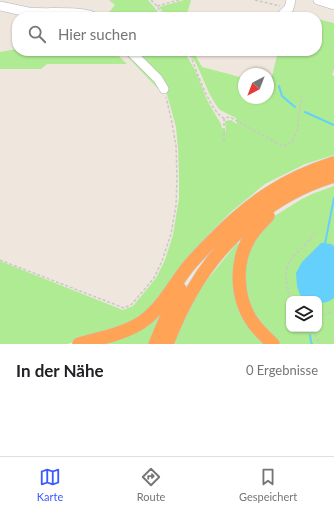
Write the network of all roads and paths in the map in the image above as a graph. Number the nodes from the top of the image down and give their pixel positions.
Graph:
1 (151, 0) edge
2 (179, 0) edge
3 (255, 0) edge
4 (318, 0) edge
5 (290, 4) edge
6 (334, 5) edge
7 (0, 6) edge
8 (157, 6) junction
9 (29, 12) edge
10 (161, 12) edge
11 (284, 12) edge
12 (135, 56) edge
13 (190, 56) edge
14 (164, 89) joint
15 (302, 96) dead end
16 (224, 118) junction
17 (224, 141) dead end
18 (334, 163) edge
19 (334, 176) edge
20 (292, 193) junction
21 (315, 233) dead end
22 (213, 240) junction
23 (0, 260) edge
24 (290, 296) edge
25 (334, 311) edge
26 (322, 315) edge
27 (315, 332) edge
28 (79, 344) edge
29 (155, 344) edge
30 (167, 344) edge
31 (273, 344) edge
32 (320, 344) edge

1 - 8 path
2 - 8 path
3 - 5 path
4 - 6 street
5 - 11 street
7 - 9 street
8 - 10 path
12 - 14 street
13 - 16 path
14 - 23 path
15 - 16 path
16 - 17 path
18 - 22 highway
19 - 20 highway
20 - 30 highway
20 - 31 highway
21 - 24 path
22 - 28 highway
22 - 29 highway
25 - 26 path
27 - 32 path

